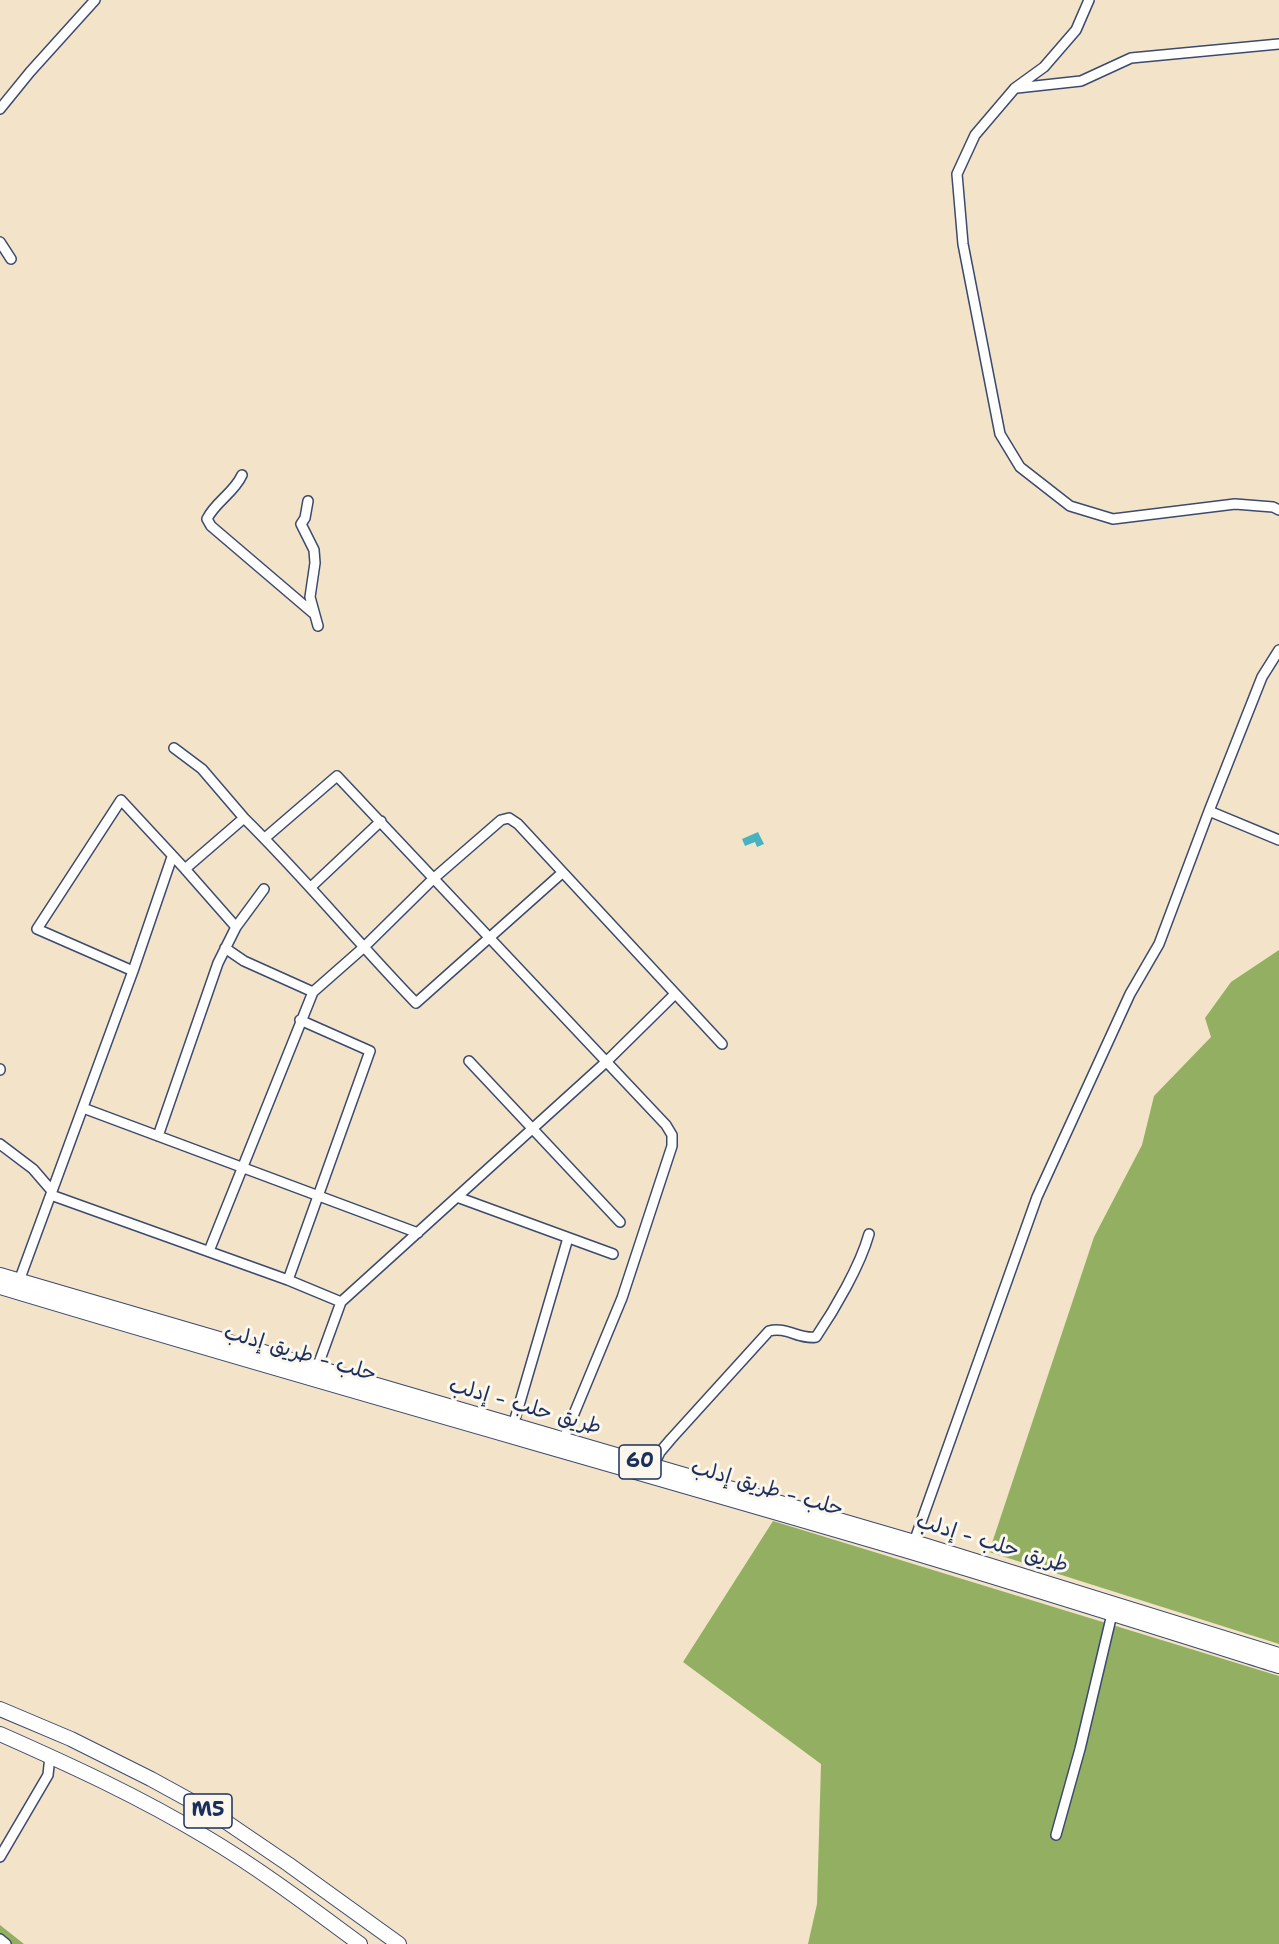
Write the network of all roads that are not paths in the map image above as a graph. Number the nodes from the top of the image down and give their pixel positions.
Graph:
1 (96, 0) edge
2 (1089, 0) edge
3 (1279, 44) edge
4 (1014, 88) junction
5 (0, 109) edge
6 (0, 242) edge
7 (11, 259) dead end
8 (242, 475) dead end
9 (308, 501) dead end
10 (1279, 510) edge
11 (313, 613) junction
12 (318, 626) dead end
13 (1279, 650) edge
14 (174, 748) dead end
15 (1209, 811) junction
16 (244, 818) junction
17 (381, 821) junction
18 (265, 838) junction
19 (1279, 840) edge
20 (172, 857) junction
21 (185, 869) junction
22 (562, 873) junction
23 (434, 879) junction
24 (311, 887) junction
25 (264, 889) dead end
26 (236, 927) junction
27 (489, 938) junction
28 (225, 948) junction
29 (363, 948) junction
30 (133, 971) junction
31 (313, 992) junction
32 (675, 994) junction
33 (300, 1020) junction
34 (722, 1044) dead end
35 (469, 1062) dead end
36 (606, 1062) junction
37 (83, 1108) junction
38 (532, 1129) junction
39 (158, 1136) junction
40 (0, 1144) edge
41 (242, 1167) junction
42 (52, 1193) junction
43 (318, 1196) junction
44 (457, 1197) junction
45 (620, 1222) dead end
46 (418, 1233) junction
47 (869, 1234) dead end
48 (568, 1238) junction
49 (209, 1251) junction
50 (613, 1254) dead end
51 (0, 1275) edge
52 (288, 1280) junction
53 (20, 1281) junction
54 (0, 1287) edge
55 (341, 1302) junction
56 (315, 1373) junction
57 (515, 1419) dead end
58 (566, 1433) dead end
59 (652, 1471) junction
60 (912, 1547) junction
61 (1112, 1614) junction
62 (1279, 1655) edge
63 (1279, 1666) edge
64 (0, 1709) edge
65 (0, 1734) edge
66 (51, 1756) junction
67 (1056, 1835) dead end
68 (0, 1857) edge
69 (0, 1939) edge
70 (6, 1944) edge
71 (360, 1944) edge
72 (399, 1944) edge

1 - 5 street
2 - 4 street
3 - 4 street
4 - 10 street
6 - 7 street
8 - 11 street
9 - 11 street
11 - 12 street
13 - 15 street
14 - 16 street
15 - 19 street
15 - 60 street
16 - 18 street
16 - 21 street
17 - 18 street
17 - 23 street
17 - 24 street
18 - 24 street
20 - 21 street
20 - 30 street
20 - 30 street
21 - 26 street
22 - 23 street
22 - 27 street
22 - 32 street
23 - 27 street
23 - 29 street
24 - 29 street
25 - 26 street
26 - 28 street
27 - 29 street
27 - 36 street
28 - 31 street
28 - 39 street
29 - 31 street
30 - 37 street
31 - 33 street
32 - 34 street
32 - 36 street
33 - 41 street
33 - 43 street
35 - 38 street
36 - 38 street
36 - 58 street
37 - 39 street
37 - 42 street
38 - 44 street
38 - 45 street
39 - 41 street
40 - 42 street
41 - 43 street
41 - 49 street
42 - 49 street
42 - 53 street
43 - 46 street
43 - 52 street
44 - 46 street
44 - 48 street
46 - 55 street
47 - 59 street
48 - 50 street
48 - 57 street
49 - 52 street
51 - 53 highway, طريق حلب - إدلب / 60
52 - 55 street
53 - 56 highway, طريق حلب - إدلب / 60
54 - 56 highway, حلب - طريق إدلب / 60
55 - 56 street
56 - 59 highway, طريق حلب - إدلب / 60
59 - 60 highway, طريق حلب - إدلب / 60
60 - 61 highway, 60
60 - 62 highway, طريق حلب - إدلب / 60
61 - 63 highway, 60
61 - 67 street
64 - 72 highway, M5
65 - 66 highway, M5
66 - 68 street
66 - 71 highway, M5
69 - 70 street

